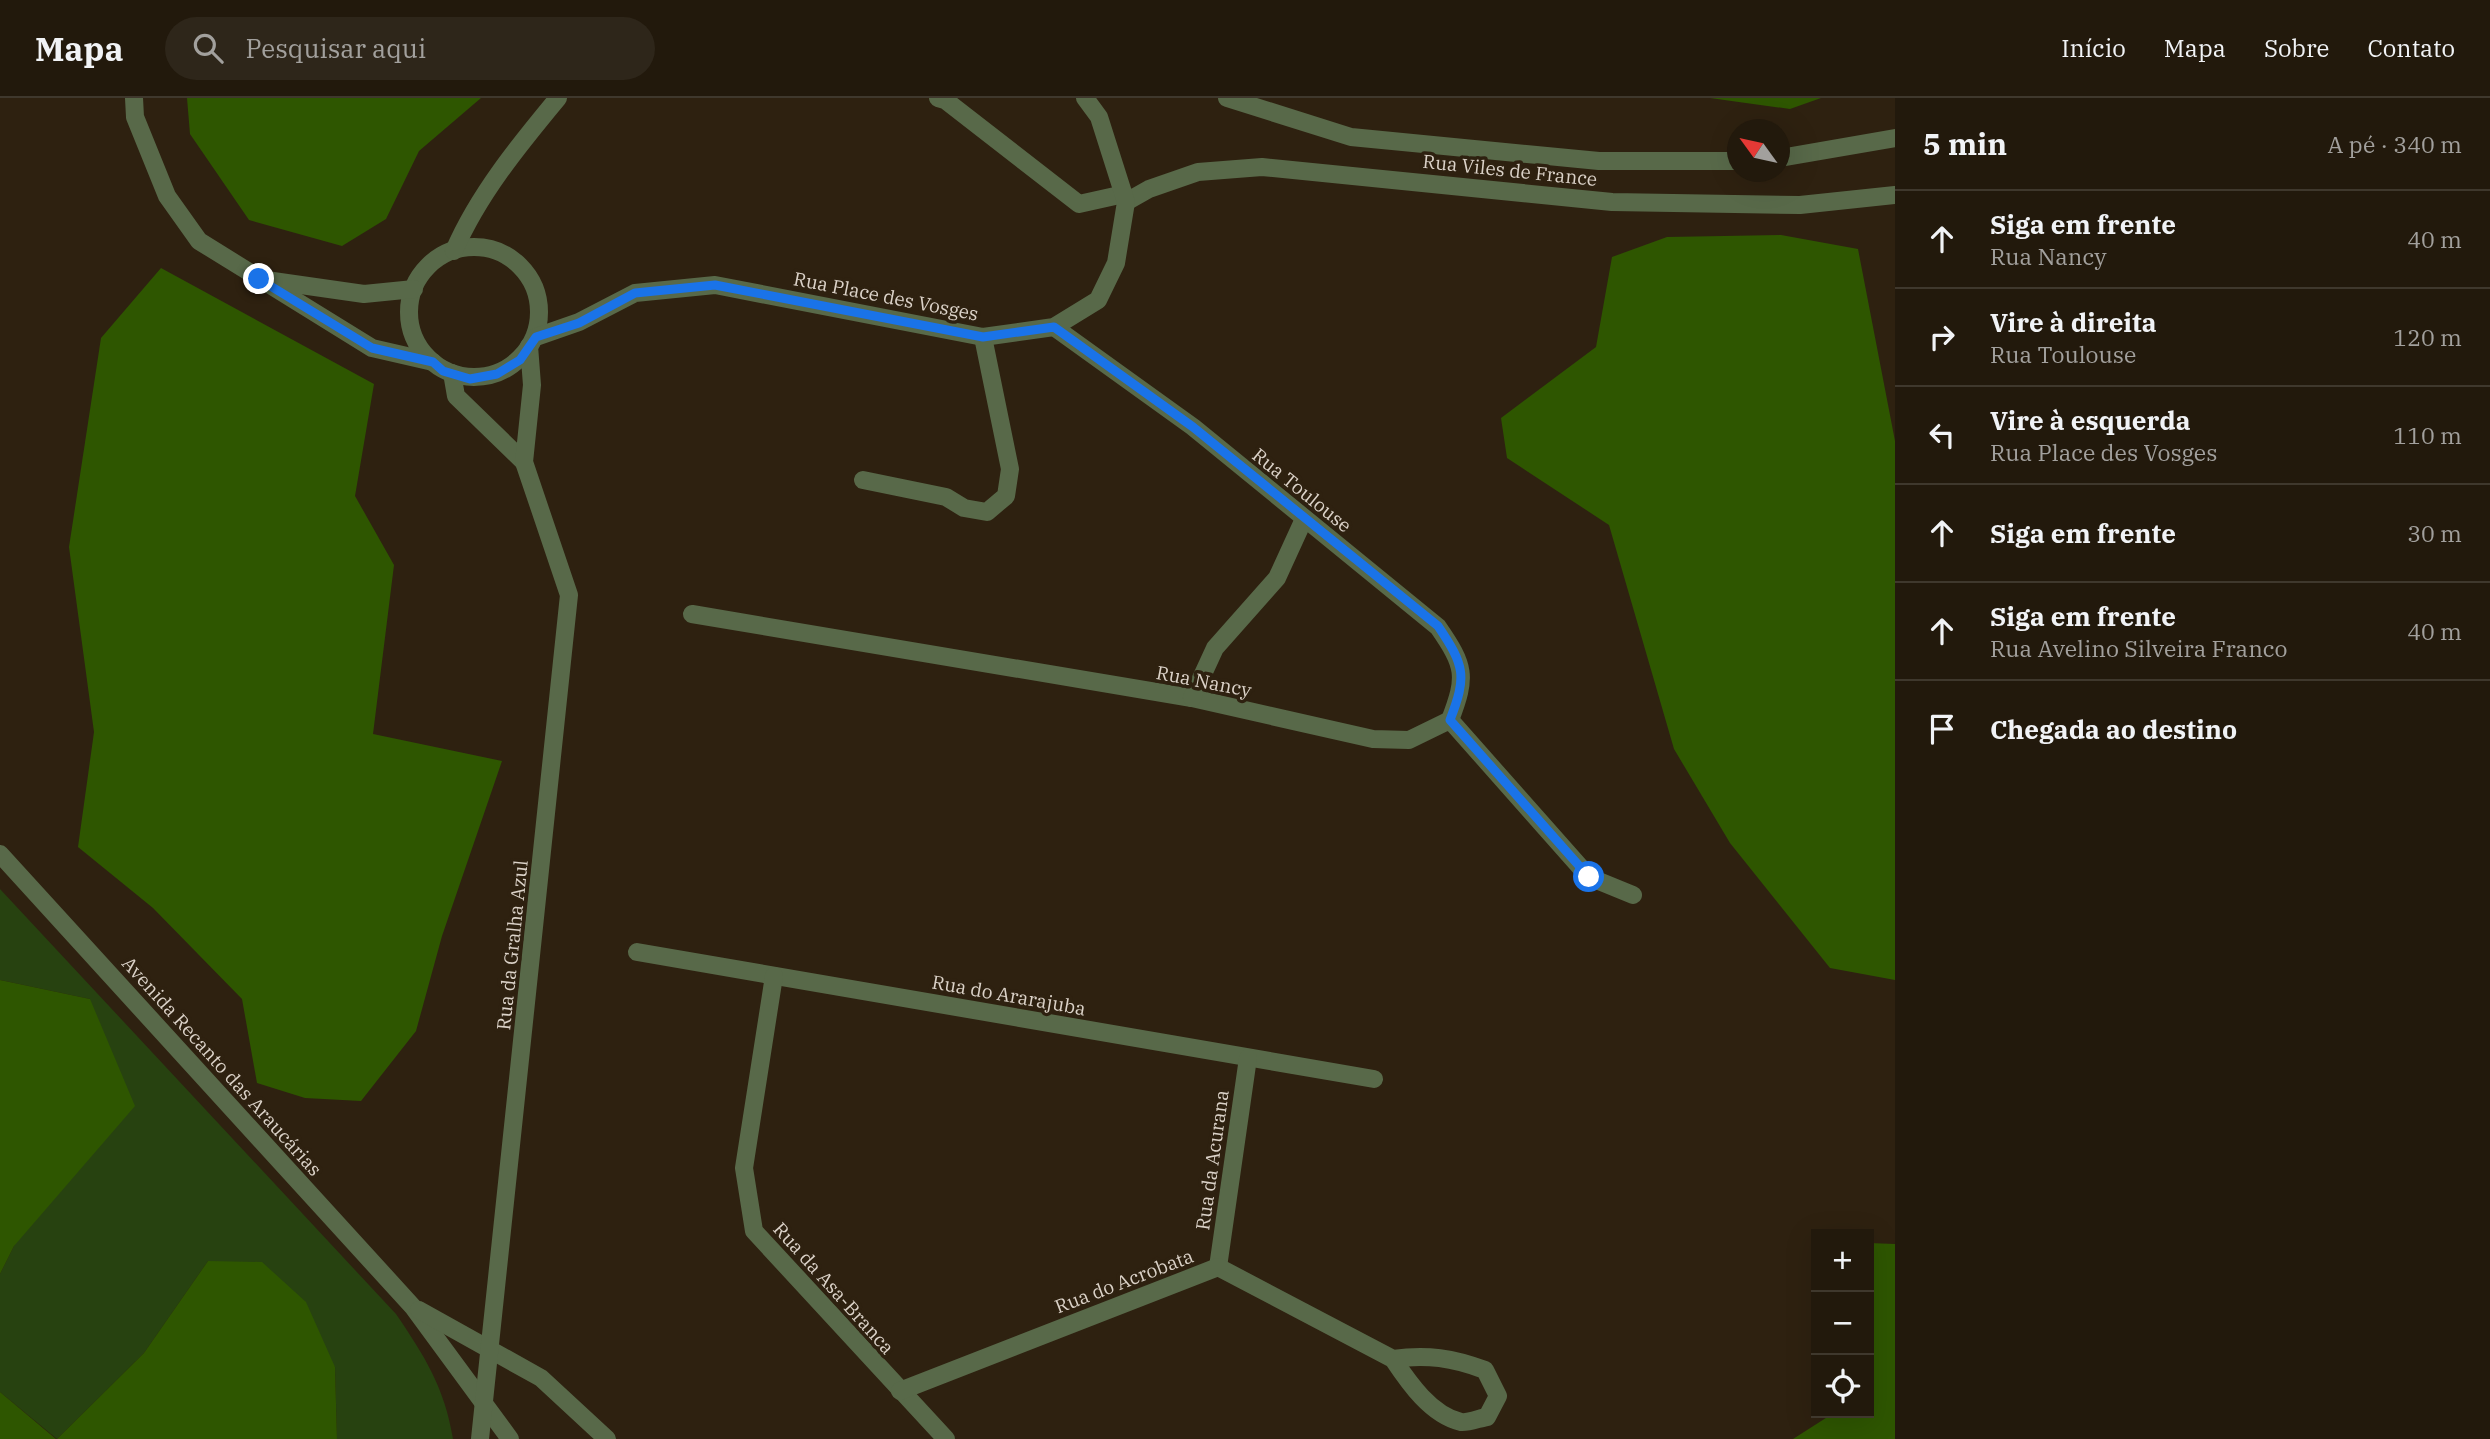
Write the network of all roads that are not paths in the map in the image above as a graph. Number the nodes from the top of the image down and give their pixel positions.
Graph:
1 (134, 98) edge
2 (558, 98) edge
3 (938, 98) edge
4 (1085, 98) edge
5 (1227, 98) edge
6 (1895, 138) edge
7 (1790, 156) edge
8 (1727, 161) edge
9 (1895, 195) edge
10 (1125, 198) junction
11 (454, 251) junction
12 (259, 279) junction
13 (414, 289) junction
14 (1054, 327) junction
15 (983, 337) junction
16 (532, 342) junction
17 (433, 362) junction
18 (452, 373) junction
19 (524, 462) junction
20 (863, 480) dead end
21 (1304, 519) junction
22 (692, 614) dead end
23 (1192, 698) junction
24 (1450, 720) junction
25 (0, 854) edge
26 (1633, 895) dead end
27 (637, 952) dead end
28 (774, 976) junction
29 (1248, 1058) junction
30 (1374, 1079) dead end
31 (1218, 1267) junction
32 (413, 1307) junction
33 (491, 1351) junction
34 (1394, 1359) junction
35 (900, 1391) junction
36 (482, 1402) junction
37 (480, 1439) edge
38 (510, 1439) edge
39 (607, 1439) edge
40 (946, 1439) edge

1 - 12 street
2 - 11 street
3 - 10 street, Rua Viles de France
4 - 10 street, Rua Place des Vosges
5 - 8 street, Rua Viles de France
6 - 7 street
9 - 10 street, Rua Viles de France
10 - 14 street, Rua Place des Vosges
11 - 13 street
11 - 16 street
12 - 13 street
12 - 17 street
13 - 17 street
14 - 15 street, Rua Place des Vosges
14 - 21 street, Rua Toulouse
15 - 16 street, Rua Place des Vosges
15 - 20 street
16 - 18 street
16 - 19 street, Rua da Gralha Azul
17 - 18 street
18 - 19 street, Rua da Gralha Azul
19 - 33 street, Rua da Gralha Azul
21 - 23 street
21 - 24 street, Rua Toulouse
22 - 23 street, Rua Nancy
23 - 24 street, Rua Nancy
24 - 26 street
25 - 32 street, Avenida Recanto das Araucárias
27 - 28 street, Rua do Ararajuba
28 - 29 street, Rua do Ararajuba
28 - 35 street, Rua da Asa-Branca
29 - 30 street, Rua do Ararajuba
29 - 31 street, Rua da Acurana
31 - 34 street, Rua do Acrobata
31 - 35 street, Rua do Acrobata
32 - 33 street, Avenida Recanto das Araucárias
32 - 36 street, Avenida Recanto das Araucárias
33 - 36 street, Rua da Gralha Azul
33 - 39 street, Avenida Recanto das Araucárias
34 - 34 street, Rua do Acrobata
35 - 40 street, Rua da Asa-Branca
36 - 37 street, Rua da Gralha Azul
36 - 38 street, Avenida Recanto das Araucárias

